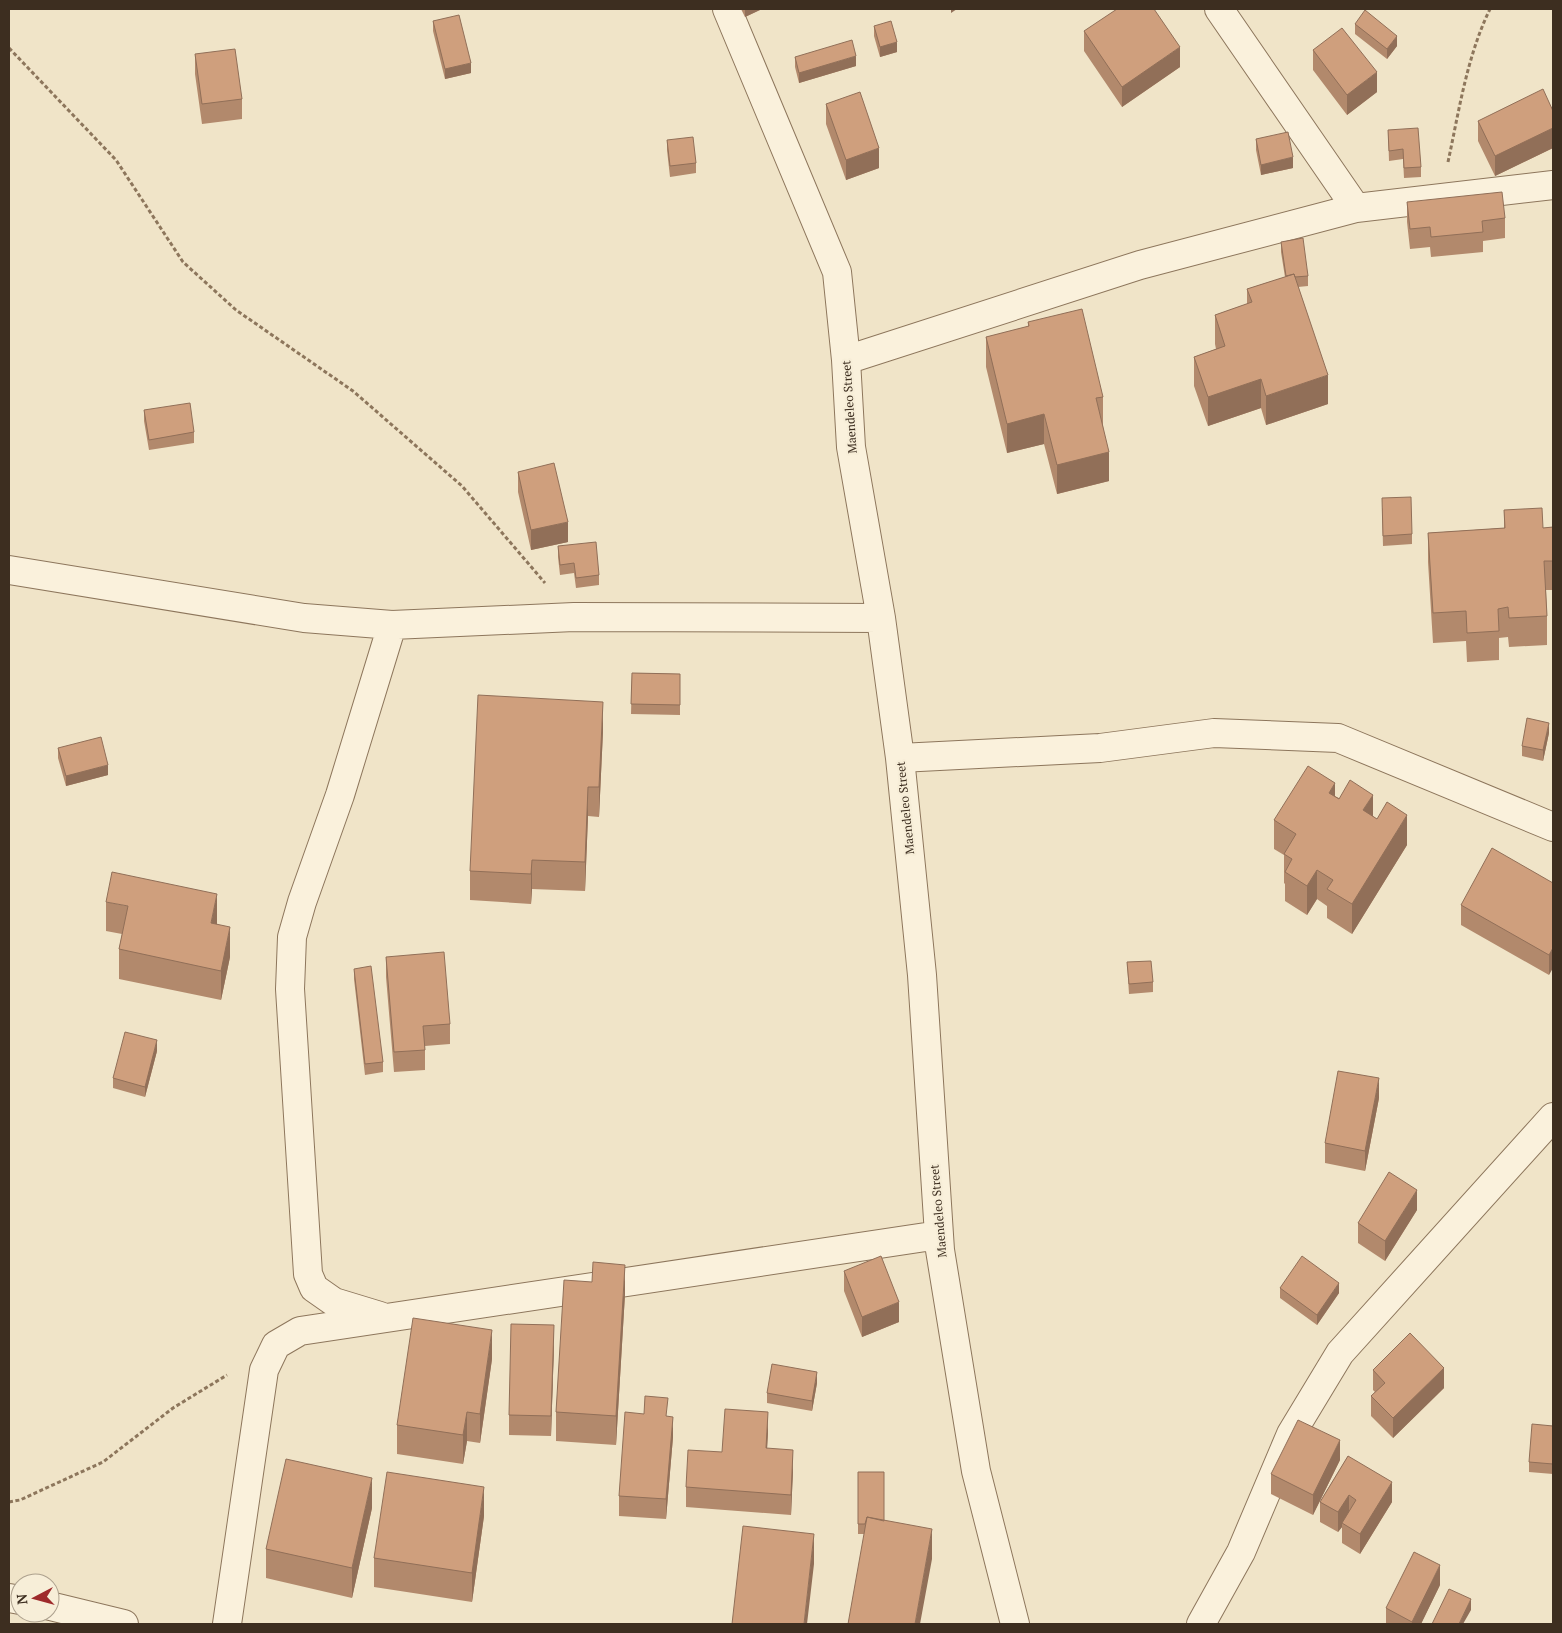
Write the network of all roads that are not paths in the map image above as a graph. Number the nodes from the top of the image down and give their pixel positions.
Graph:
1 (727, 9) edge
2 (1219, 9) edge
3 (1553, 185) edge
4 (1356, 208) junction
5 (846, 360) junction
6 (9, 570) edge
7 (881, 618) junction
8 (392, 624) junction
9 (900, 758) junction
10 (1553, 827) edge
11 (1553, 1117) edge
12 (939, 1236) junction
13 (387, 1318) junction
14 (60, 1608) edge
15 (124, 1624) edge
16 (226, 1624) edge
17 (1015, 1624) edge
18 (1201, 1624) edge

1 - 5 street, Maendeleo Street
2 - 4 street
3 - 4 street
4 - 5 street
5 - 7 street, Maendeleo Street
6 - 8 street
7 - 8 street
7 - 9 street, Maendeleo Street
8 - 13 street
9 - 10 street
9 - 12 street, Maendeleo Street
11 - 18 street
12 - 13 street
12 - 17 street, Maendeleo Street
13 - 16 street
14 - 15 street

